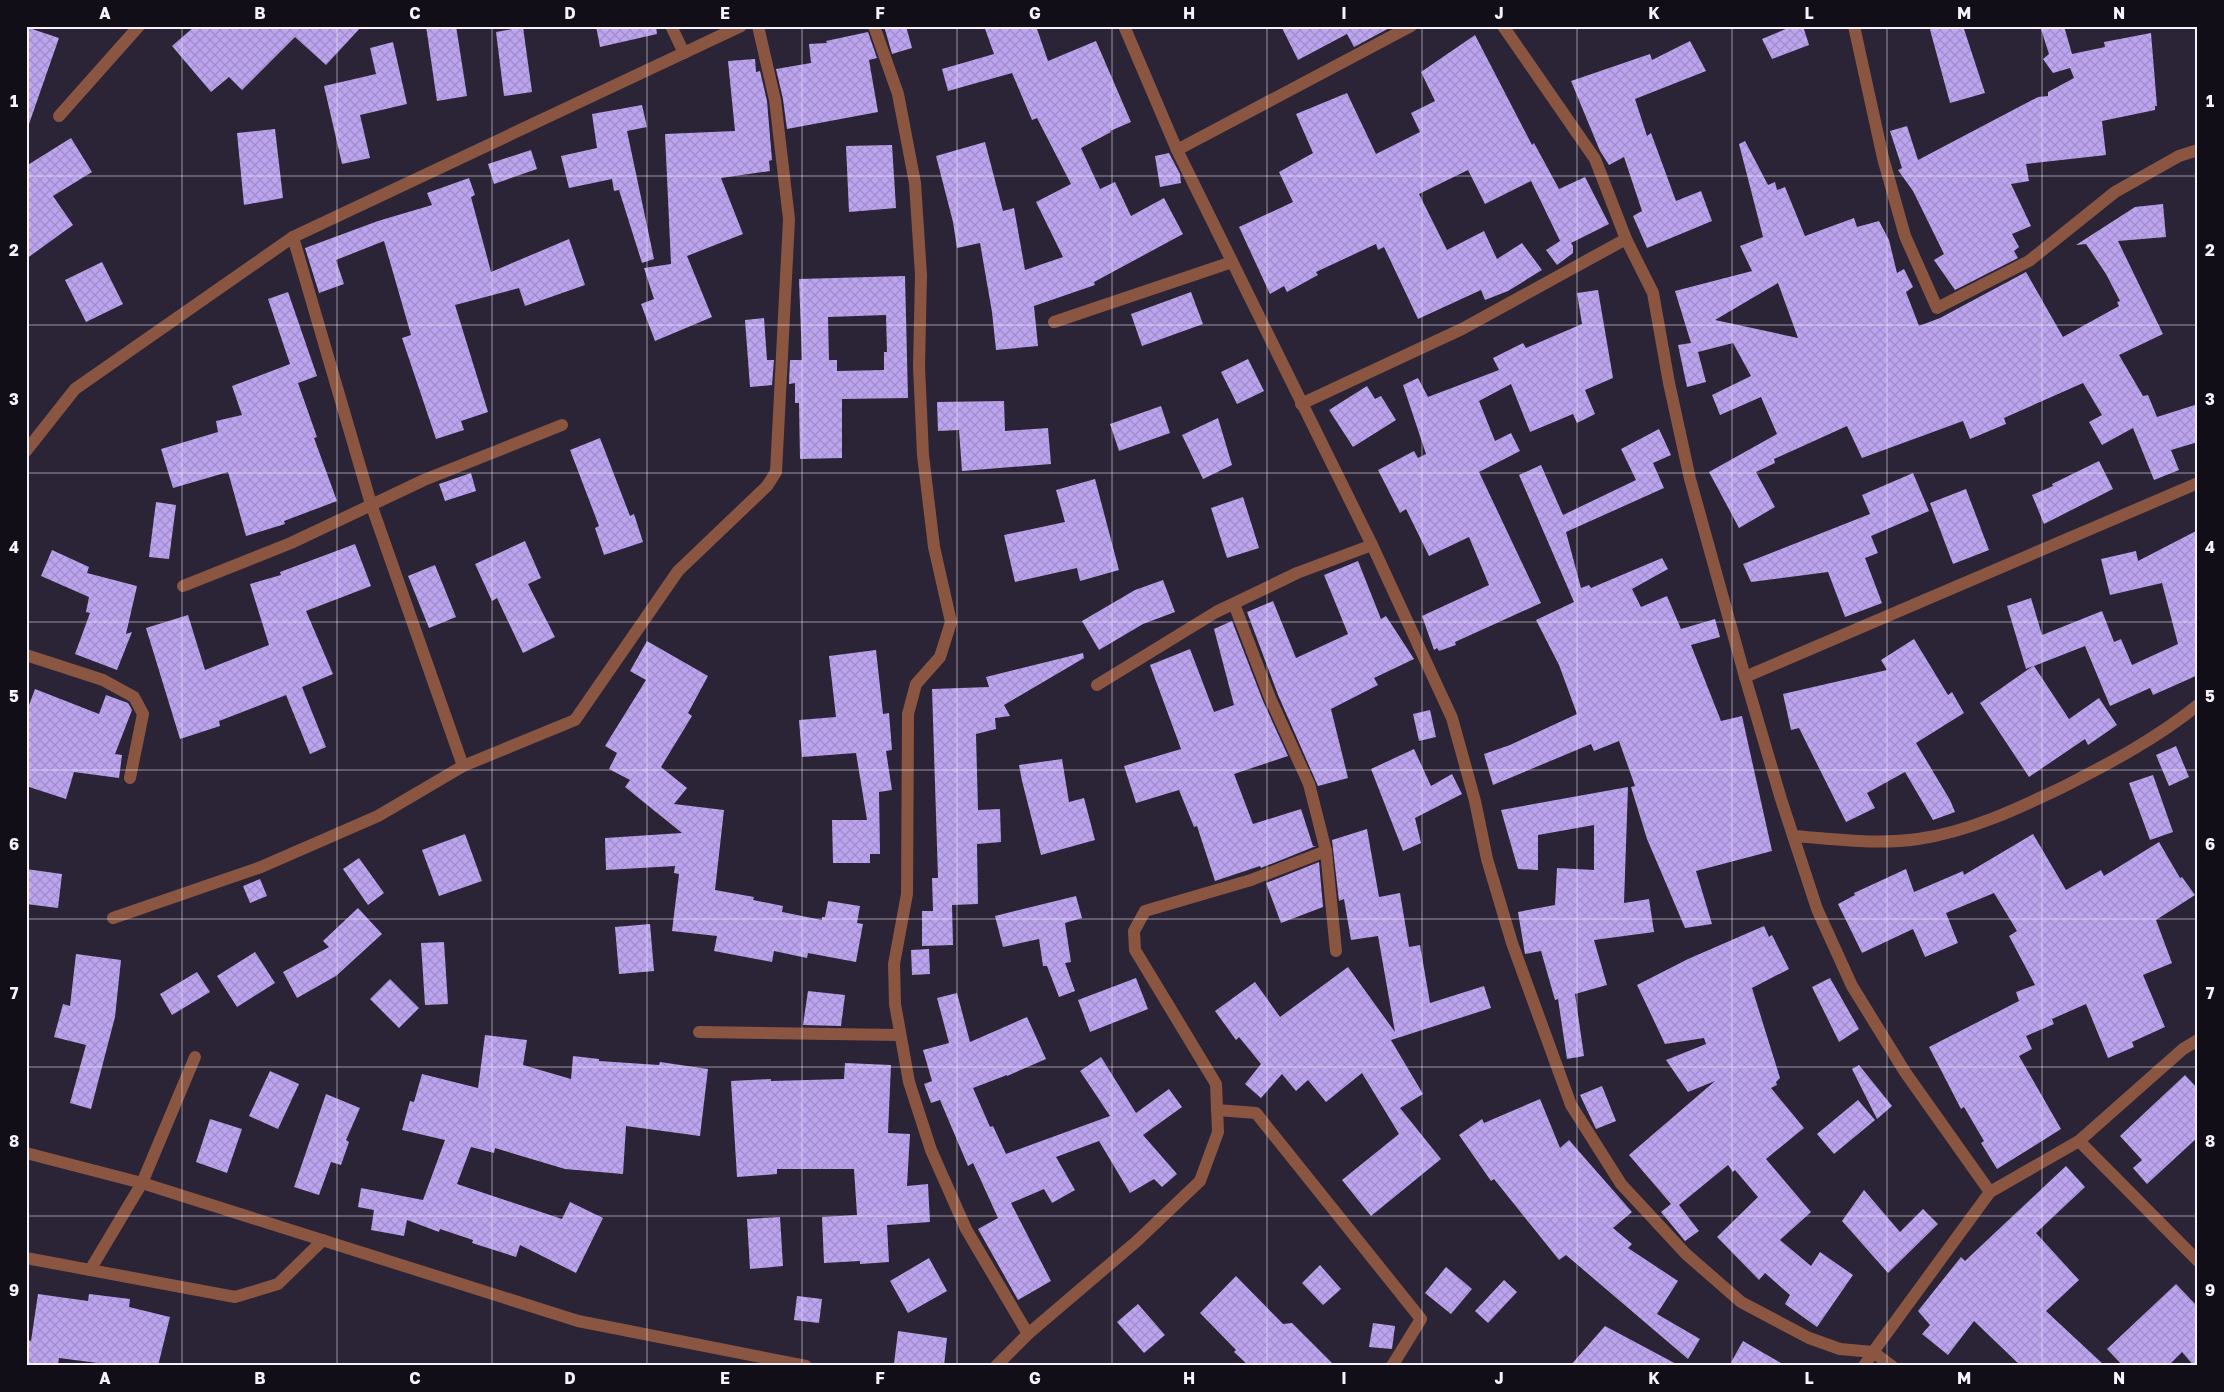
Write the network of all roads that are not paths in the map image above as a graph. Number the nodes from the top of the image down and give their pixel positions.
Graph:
1 (139, 26) edge
2 (671, 26) edge
3 (741, 26) edge
4 (758, 26) edge
5 (874, 26) edge
6 (1124, 26) edge
7 (1411, 26) edge
8 (1503, 26) edge
9 (1854, 26) edge
10 (684, 53) junction
11 (59, 116) dead end
12 (1177, 150) junction
13 (2198, 150) edge
14 (293, 237) junction
15 (1626, 239) junction
16 (1232, 262) junction
17 (1054, 322) dead end
18 (1301, 404) junction
19 (562, 425) dead end
20 (26, 451) edge
21 (2198, 483) edge
22 (371, 504) junction
23 (1372, 545) junction
24 (183, 586) dead end
25 (1234, 604) junction
26 (26, 655) edge
27 (1744, 677) junction
28 (1097, 685) dead end
29 (2198, 705) edge
30 (463, 766) junction
31 (130, 778) dead end
32 (1793, 836) junction
33 (1326, 851) junction
34 (113, 918) dead end
35 (1336, 951) dead end
36 (699, 1032) dead end
37 (900, 1035) junction
38 (2198, 1040) edge
39 (195, 1057) dead end
40 (1217, 1110) junction
41 (2079, 1141) junction
42 (26, 1153) edge
43 (142, 1183) junction
44 (1990, 1192) junction
45 (322, 1240) junction
46 (26, 1258) edge
47 (2198, 1261) edge
48 (90, 1270) junction
49 (1028, 1334) junction
50 (1873, 1352) junction
51 (806, 1366) edge
52 (996, 1366) edge
53 (1392, 1366) edge
54 (1864, 1366) edge
55 (1892, 1366) edge

1 - 11 street
2 - 10 street
3 - 10 street
4 - 30 street
5 - 37 street
6 - 12 street
7 - 12 street
8 - 15 street
9 - 13 street
10 - 14 street
12 - 16 street
14 - 20 street
14 - 22 street
15 - 18 street
15 - 27 street
16 - 17 street
16 - 18 street
18 - 23 street
19 - 22 street
21 - 27 street
22 - 24 street
22 - 30 street
23 - 25 street
23 - 50 street
25 - 28 street
25 - 33 street
26 - 31 street
27 - 32 street
29 - 32 street
30 - 34 street
32 - 44 street
33 - 35 street
33 - 40 street
36 - 37 street
37 - 49 street
38 - 41 street
39 - 43 street
40 - 49 street
40 - 53 street
41 - 44 street
41 - 47 street
42 - 43 street
43 - 45 street
43 - 48 street
44 - 50 street
45 - 48 street
45 - 51 street
46 - 48 street
49 - 52 street
50 - 54 street
50 - 55 street

